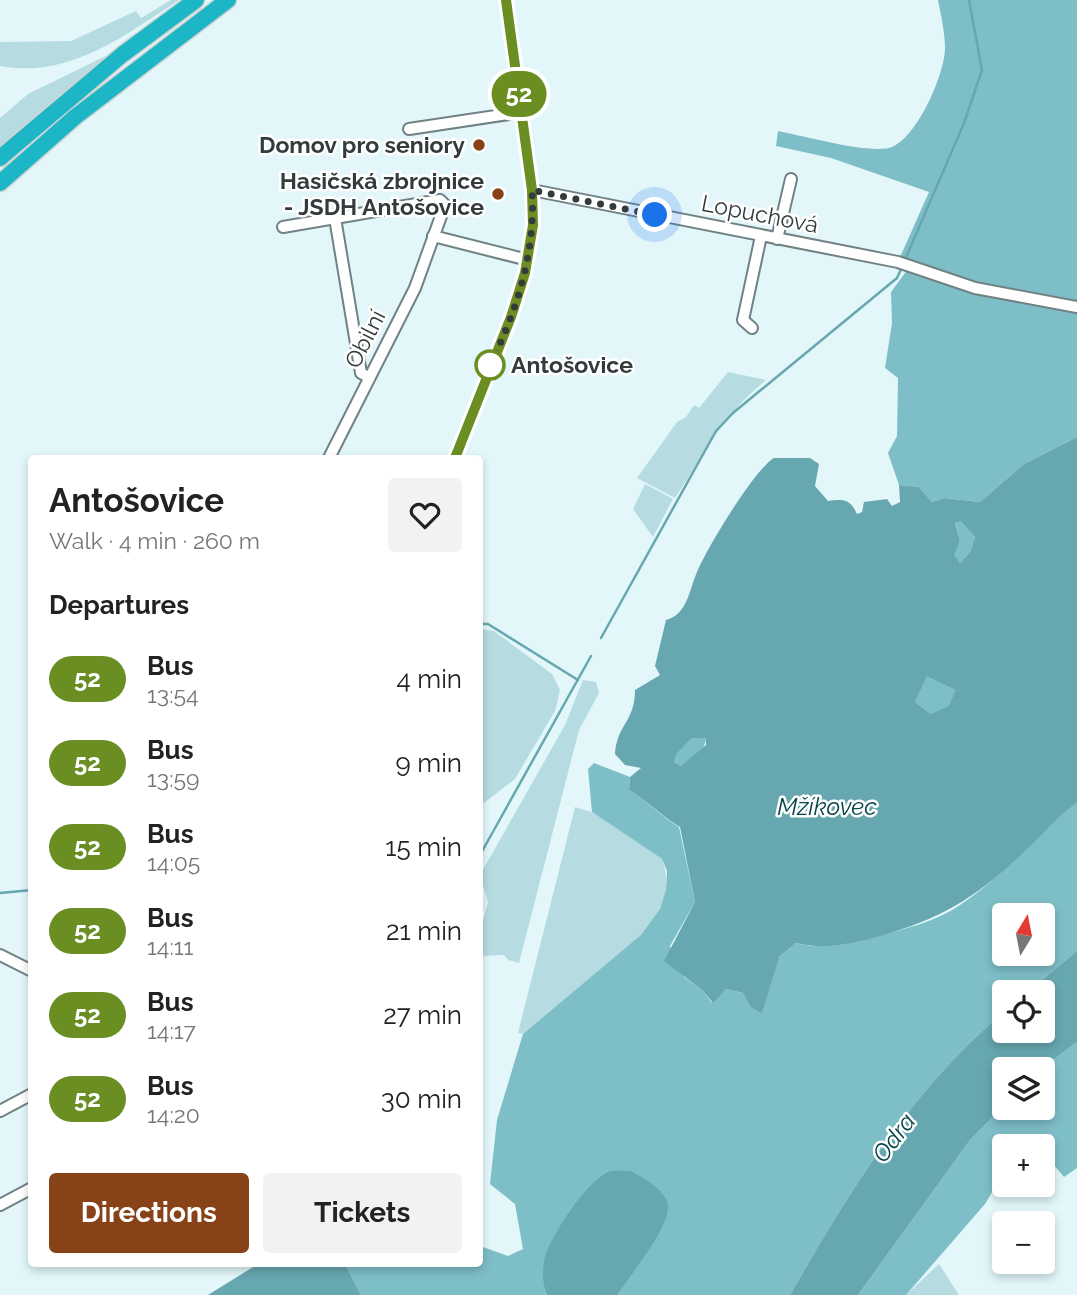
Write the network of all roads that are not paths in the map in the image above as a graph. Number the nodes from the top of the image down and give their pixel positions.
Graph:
1 (197, 0) edge
2 (228, 0) edge
3 (506, 0) edge
4 (522, 109) junction
5 (409, 129) dead end
6 (0, 158) edge
7 (790, 179) dead end
8 (0, 183) edge
9 (532, 190) junction
10 (335, 218) junction
11 (283, 227) dead end
12 (433, 236) junction
13 (761, 236) junction
14 (777, 239) junction
15 (528, 260) junction
16 (1077, 307) edge
17 (751, 328) dead end
18 (368, 377) junction
19 (331, 455) edge
20 (456, 455) edge
21 (0, 955) edge
22 (28, 969) edge
23 (28, 1096) edge
24 (0, 1111) edge
25 (28, 1190) edge
26 (0, 1205) edge

1 - 6 highway
2 - 8 highway
3 - 4 street
4 - 5 street
4 - 9 street
7 - 14 street
9 - 13 street, Lopuchová
9 - 15 street
10 - 11 street
10 - 12 street, Obilní
10 - 18 street
12 - 15 street
12 - 18 street, Obilní
13 - 14 street, Lopuchová
13 - 17 street
14 - 16 street, Lopuchová
15 - 20 street
18 - 19 street, Obilní
21 - 22 street
23 - 24 street
25 - 26 street

